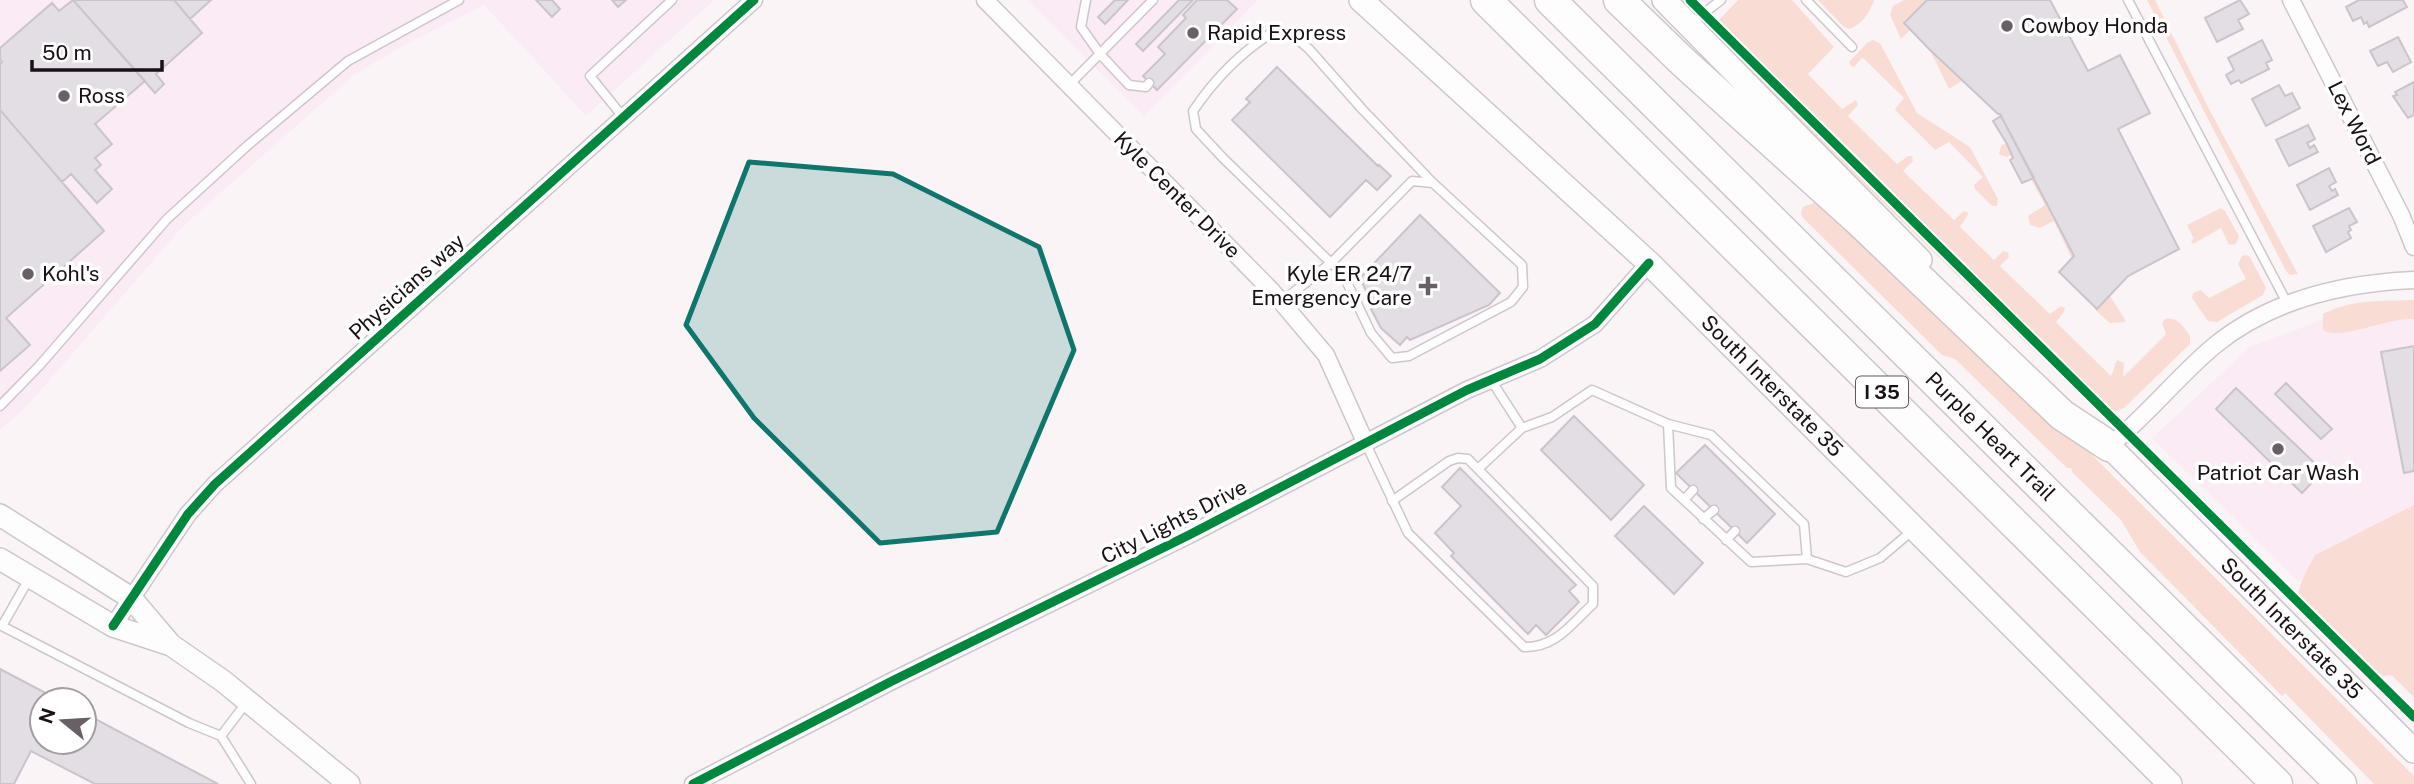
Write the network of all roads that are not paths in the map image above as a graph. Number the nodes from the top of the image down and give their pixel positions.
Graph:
1 (458, 0) edge
2 (672, 0) edge
3 (754, 0) edge
4 (1086, 0) edge
5 (1153, 0) edge
6 (1361, 0) edge
7 (1486, 0) edge
8 (1550, 0) edge
9 (1619, 0) edge
10 (1664, 0) edge
11 (1721, 0) edge
12 (1806, 0) edge
13 (2128, 0) edge
14 (2291, 0) edge
15 (990, 2) edge
16 (1689, 25) junction
17 (1852, 47) dead end
18 (1100, 54) junction
19 (1149, 83) dead end
20 (1069, 85) junction
21 (623, 117) junction
22 (1433, 183) junction
23 (2414, 247) edge
24 (1331, 263) junction
25 (1648, 263) junction
26 (2414, 280) edge
27 (1282, 302) junction
28 (2287, 303) junction
29 (1491, 380) junction
30 (0, 406) edge
31 (1668, 424) junction
32 (1522, 428) junction
33 (1366, 444) junction
34 (2109, 446) junction
35 (1729, 452) junction
36 (1721, 461) dead end
37 (1478, 470) junction
38 (1750, 472) junction
39 (1741, 481) dead end
40 (1693, 490) dead end
41 (1770, 492) junction
42 (1684, 500) junction
43 (1392, 501) junction
44 (1762, 502) dead end
45 (1714, 510) dead end
46 (0, 515) edge
47 (1703, 519) junction
48 (1914, 529) junction
49 (1735, 531) dead end
50 (1726, 540) junction
51 (0, 559) edge
52 (1807, 559) junction
53 (30, 577) junction
54 (131, 598) junction
55 (1, 625) edge
56 (113, 626) junction
57 (172, 645) junction
58 (247, 700) junction
59 (221, 736) junction
60 (2414, 751) edge
61 (251, 784) edge
62 (349, 784) edge
63 (693, 784) edge
64 (2170, 784) edge
65 (2277, 784) edge
66 (2341, 784) edge

1 - 30 lane
2 - 21 lane
3 - 21 street, Physicians way
4 - 18 lane
5 - 18 lane
6 - 25 main road, South Interstate 35
7 - 65 highway, Purple Heart Trail / I 35
8 - 66 highway, Purple Heart Trail / I 35
9 - 34 highway
10 - 16 main road, South Interstate 35
11 - 16 lane
12 - 17 lane
13 - 28 lane
14 - 23 street, Lex Word
15 - 20 street, Kyle Center Drive
16 - 34 main road, South Interstate 35
18 - 19 lane
18 - 20 lane
20 - 27 street, Kyle Center Drive
21 - 54 street, Physicians way
22 - 24 lane
22 - 24 lane
22 - 24 lane
24 - 27 lane
25 - 29 street, City Lights Drive
25 - 48 main road, South Interstate 35
26 - 28 street
27 - 33 street, Kyle Center Drive
28 - 34 street
29 - 32 lane
29 - 33 street, City Lights Drive
31 - 32 lane
31 - 35 lane
31 - 42 lane
32 - 37 lane
33 - 43 lane
33 - 63 street, City Lights Drive
34 - 60 main road, South Interstate 35
35 - 36 lane
35 - 38 lane
37 - 43 lane
37 - 43 lane
38 - 39 lane
38 - 41 lane
40 - 42 lane
41 - 44 lane
41 - 52 lane
42 - 47 lane
45 - 47 lane
46 - 54 street
47 - 50 lane
48 - 52 lane
48 - 64 main road, South Interstate 35
49 - 50 lane
50 - 52 lane
51 - 53 street
53 - 55 lane
53 - 56 street
54 - 56 street, Physicians way
54 - 57 street
55 - 59 lane
56 - 57 street
57 - 58 street
58 - 59 lane
58 - 62 street
59 - 61 lane

